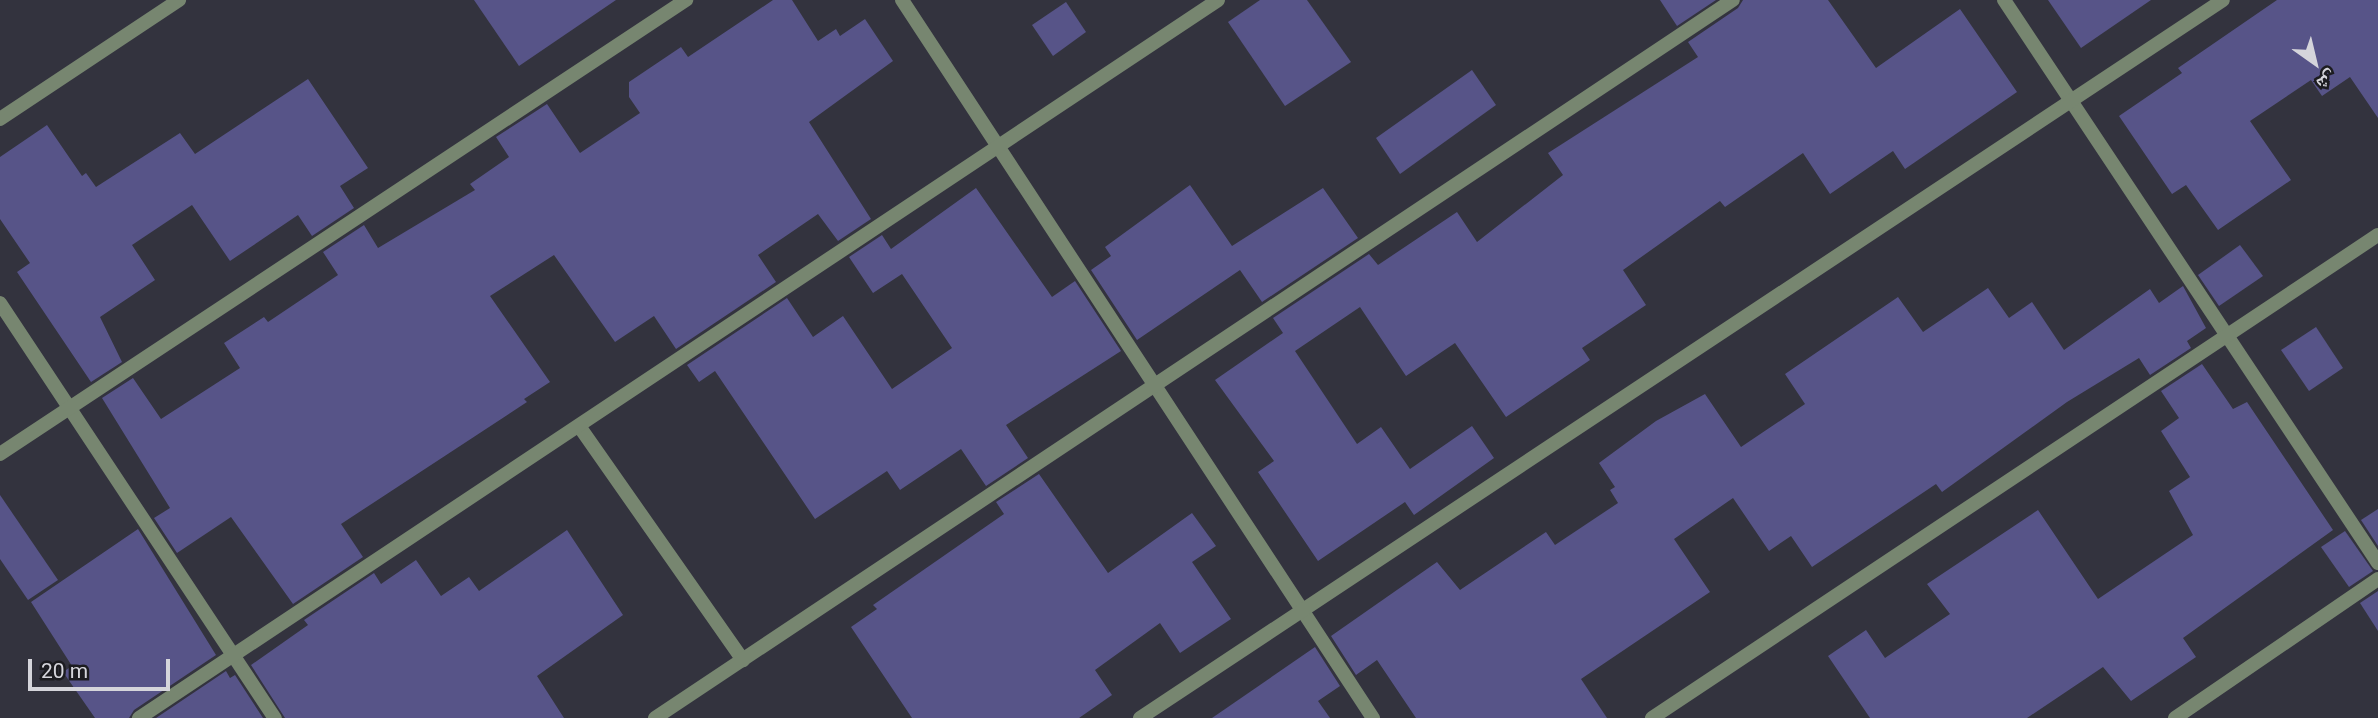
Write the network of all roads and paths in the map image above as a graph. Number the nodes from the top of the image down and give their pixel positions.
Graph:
1 (179, 0) edge
2 (687, 0) edge
3 (902, 0) edge
4 (1218, 0) edge
5 (1733, 0) edge
6 (2004, 0) edge
7 (2223, 0) edge
8 (2070, 101) junction
9 (0, 119) edge
10 (998, 147) junction
11 (2378, 235) edge
12 (0, 303) edge
13 (2230, 334) junction
14 (1154, 386) junction
15 (68, 406) junction
16 (579, 426) junction
17 (0, 454) edge
18 (2378, 563) edge
19 (2378, 579) edge
20 (1302, 610) junction
21 (234, 656) junction
22 (743, 660) junction
23 (139, 718) edge
24 (275, 718) edge
25 (655, 718) edge
26 (1140, 718) edge
27 (1373, 718) edge
28 (1652, 718) edge
29 (2175, 718) edge

1 - 9 street
2 - 15 street
3 - 10 street
4 - 10 street
5 - 14 street
6 - 8 street
7 - 8 street
8 - 13 street
8 - 20 street
10 - 14 street
10 - 16 street
11 - 13 street
12 - 15 street
13 - 18 street
13 - 28 street
14 - 20 street
14 - 22 street
15 - 17 street
15 - 21 street
16 - 21 street
16 - 22 street
19 - 29 street
20 - 26 street
20 - 27 street
21 - 23 street
21 - 24 street
22 - 25 street

